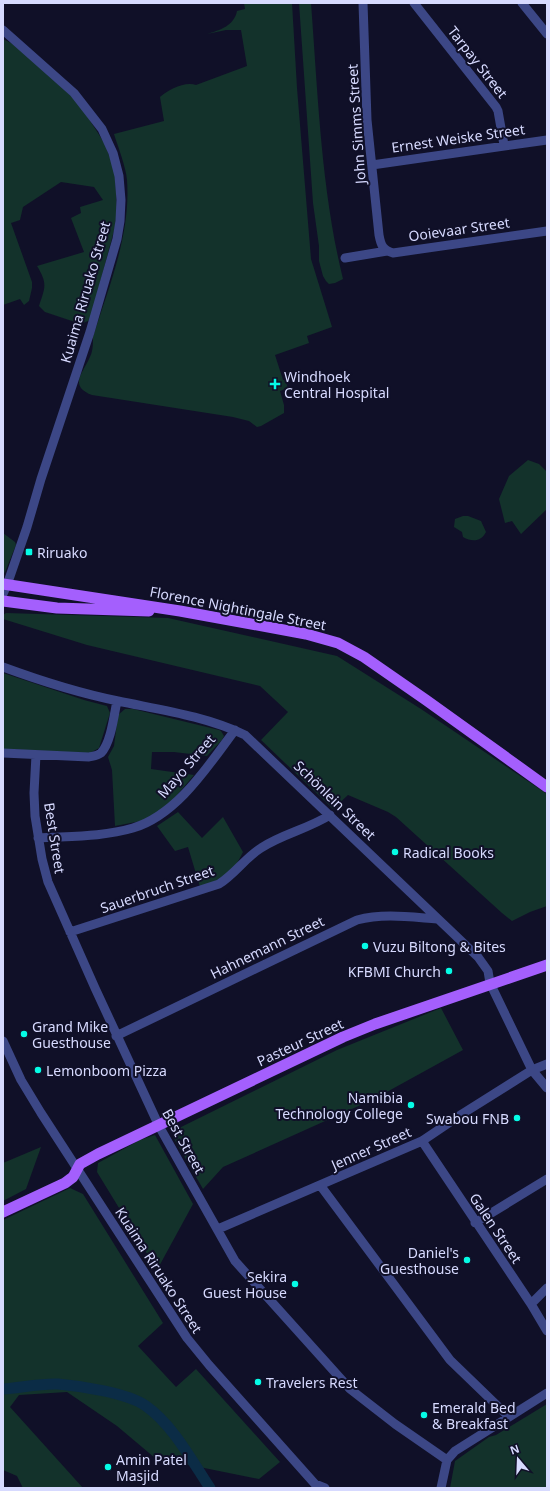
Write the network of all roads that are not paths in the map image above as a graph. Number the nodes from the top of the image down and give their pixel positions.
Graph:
1 (363, 3) edge
2 (414, 3) edge
3 (522, 3) edge
4 (3, 30) edge
5 (547, 34) edge
6 (547, 140) edge
7 (504, 145) junction
8 (372, 165) junction
9 (547, 231) edge
10 (387, 251) junction
11 (345, 258) dead end
12 (4, 588) edge
13 (3, 602) edge
14 (3, 668) edge
15 (117, 701) junction
16 (235, 730) junction
17 (3, 753) edge
18 (36, 755) junction
19 (505, 757) junction
20 (547, 787) edge
21 (330, 815) junction
22 (38, 838) junction
23 (437, 919) junction
24 (70, 932) junction
25 (547, 965) edge
26 (490, 983) junction
27 (116, 1036) junction
28 (3, 1041) edge
29 (547, 1064) edge
30 (532, 1070) junction
31 (547, 1088) edge
32 (159, 1126) junction
33 (422, 1141) junction
34 (77, 1169) junction
35 (547, 1179) edge
36 (320, 1185) junction
37 (3, 1212) edge
38 (475, 1223) junction
39 (218, 1229) junction
40 (547, 1288) edge
41 (531, 1304) junction
42 (547, 1331) edge
43 (547, 1393) edge
44 (509, 1417) junction
45 (447, 1460) junction
46 (314, 1486) edge
47 (325, 1488) edge
48 (441, 1488) edge

1 - 8 street, John Simms Street
2 - 7 street, Tarpay Street
3 - 5 street
4 - 12 street, Kuaima Riruako Street
6 - 7 street, Ernest Weiske Street
7 - 8 street, Ernest Weiske Street
8 - 10 street, John Simms Street
9 - 10 street, Ooievaar Street
10 - 11 street, Ooievaar Street
12 - 19 main road, Florence Nightingale Street
13 - 19 main road, Florence Nightingale Street
14 - 15 street, Schönlein Street
15 - 16 street, Schönlein Street
15 - 18 street
16 - 21 street, Schönlein Street
16 - 22 street, Mayo Street
17 - 18 street
18 - 22 street, Best Street
19 - 20 main road, Florence Nightingale Street
21 - 23 street, Schönlein Street
21 - 24 street, Sauerbruch Street
22 - 24 street, Best Street
23 - 26 street, Schönlein Street
23 - 27 street, Hahnemann Street
24 - 27 street, Best Street
25 - 26 main road, Pasteur Street
26 - 30 street, Schönlein Street
26 - 32 main road, Pasteur Street
27 - 32 street, Best Street
28 - 34 street, Kuaima Riruako Street
29 - 30 street, Jenner Street
30 - 31 street, Schönlein Street
30 - 33 street, Jenner Street
32 - 34 main road, Pasteur Street
32 - 39 street, Best Street
33 - 36 street, Jenner Street
33 - 38 street, Galen Street
34 - 37 main road, Pasteur Street
34 - 46 street, Kuaima Riruako Street
35 - 38 street
36 - 39 street, Jenner Street
36 - 44 street
38 - 41 street, Galen Street
39 - 45 street, Best Street
40 - 41 street
41 - 42 street, Galen Street
43 - 44 street
44 - 45 street
45 - 48 street
46 - 47 street, Kuaima Riruako Street

